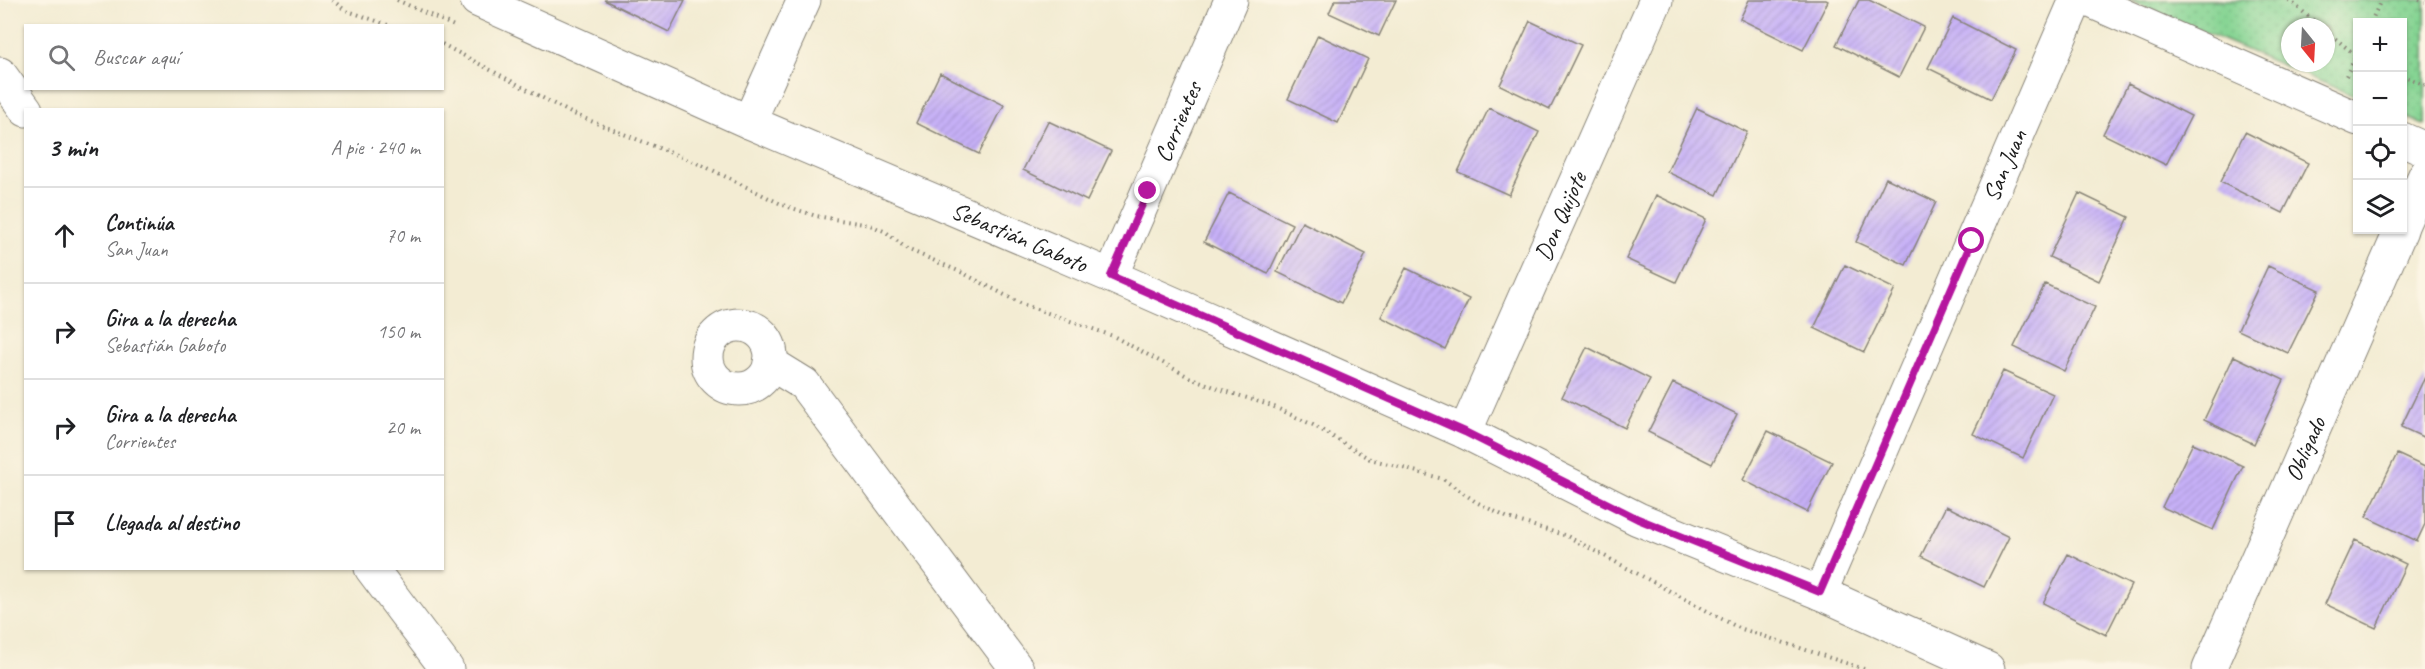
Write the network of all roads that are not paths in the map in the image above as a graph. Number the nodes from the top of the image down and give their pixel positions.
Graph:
1 (477, 0) edge
2 (804, 0) edge
3 (1231, 0) edge
4 (1656, 0) edge
5 (2076, 0) edge
6 (2088, 0) edge
7 (0, 74) edge
8 (25, 108) edge
9 (2353, 117) edge
10 (749, 122) junction
11 (2407, 141) edge
12 (2425, 149) edge
13 (2425, 175) edge
14 (2407, 216) edge
15 (2399, 234) edge
16 (1111, 276) junction
17 (770, 363) dead end
18 (1465, 432) junction
19 (373, 570) edge
20 (1820, 592) junction
21 (1012, 668) edge
22 (447, 669) edge
23 (1988, 669) edge
24 (2210, 669) edge

1 - 10 street, Sebastián Gaboto
2 - 10 street
3 - 16 street, Corrientes
4 - 18 street, Don Quijote
5 - 20 street, San Juan
6 - 9 street
7 - 8 street
10 - 16 street, Sebastián Gaboto
11 - 12 street
13 - 14 street, Obligado
15 - 24 street, Obligado
16 - 18 street, Sebastián Gaboto
17 - 21 street
18 - 20 street, Sebastián Gaboto
19 - 22 street
20 - 23 street, Sebastián Gaboto

